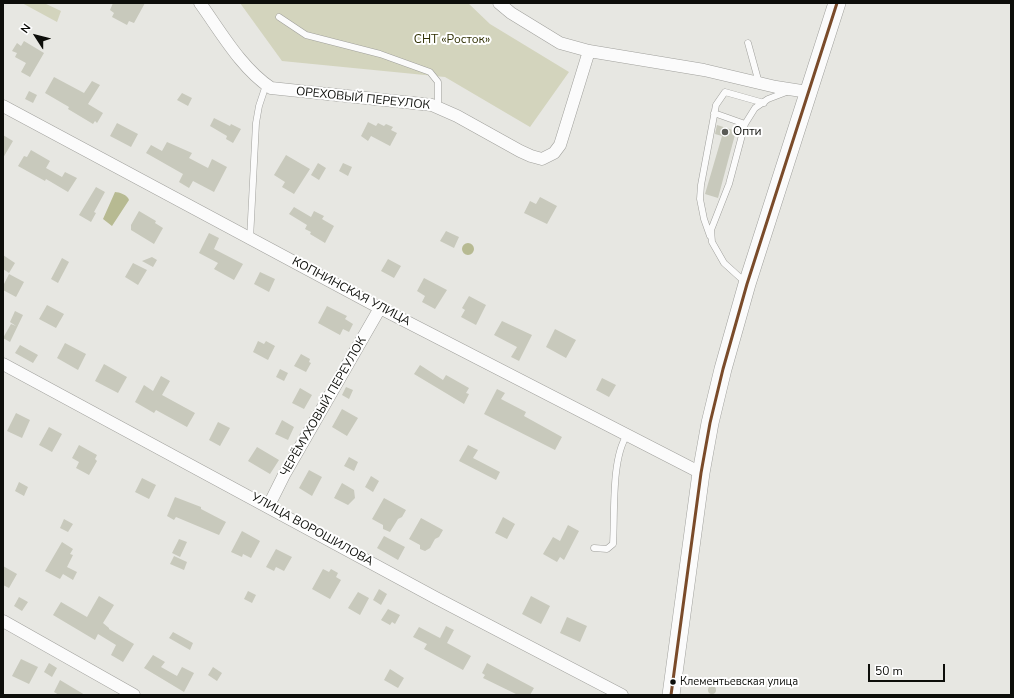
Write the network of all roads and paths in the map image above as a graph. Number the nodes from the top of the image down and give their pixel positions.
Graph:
1 (200, 3) edge
2 (499, 3) edge
3 (837, 3) edge
4 (279, 17) dead end
5 (748, 44) dead end
6 (589, 51) junction
7 (760, 83) junction
8 (266, 85) junction
9 (800, 91) junction
10 (764, 102) junction
11 (3, 106) edge
12 (438, 108) junction
13 (714, 113) junction
14 (745, 124) junction
15 (250, 239) junction
16 (712, 242) junction
17 (747, 284) junction
18 (380, 308) junction
19 (3, 364) edge
20 (627, 435) junction
21 (701, 473) junction
22 (268, 507) junction
23 (594, 548) dead end
24 (3, 621) edge
25 (134, 695) edge
26 (622, 695) edge
27 (670, 695) edge

1 - 8 street, ОРЕХОВЫЙ ПЕРЕУЛОК
2 - 6 street
3 - 9 main road
4 - 12 lane
5 - 7 lane
6 - 7 street
6 - 12 street, ОРЕХОВЫЙ ПЕРЕУЛОК
7 - 9 street
8 - 12 street, ОРЕХОВЫЙ ПЕРЕУЛОК
8 - 15 lane
9 - 10 lane
9 - 17 main road
10 - 13 lane
10 - 14 lane
11 - 15 street, КОПНИНСКАЯ УЛИЦА
13 - 14 lane
13 - 16 lane
14 - 16 lane
15 - 18 street, КОПНИНСКАЯ УЛИЦА
16 - 17 lane
17 - 21 main road
18 - 20 street, КОПНИНСКАЯ УЛИЦА
18 - 22 street, ЧЕРЁМУХОВЫЙ ПЕРЕУЛОК
19 - 22 street, УЛИЦА ВОРОШИЛОВА
20 - 21 street, КОПНИНСКАЯ УЛИЦА
20 - 23 lane
21 - 27 main road
22 - 26 street, УЛИЦА ВОРОШИЛОВА
24 - 25 street

